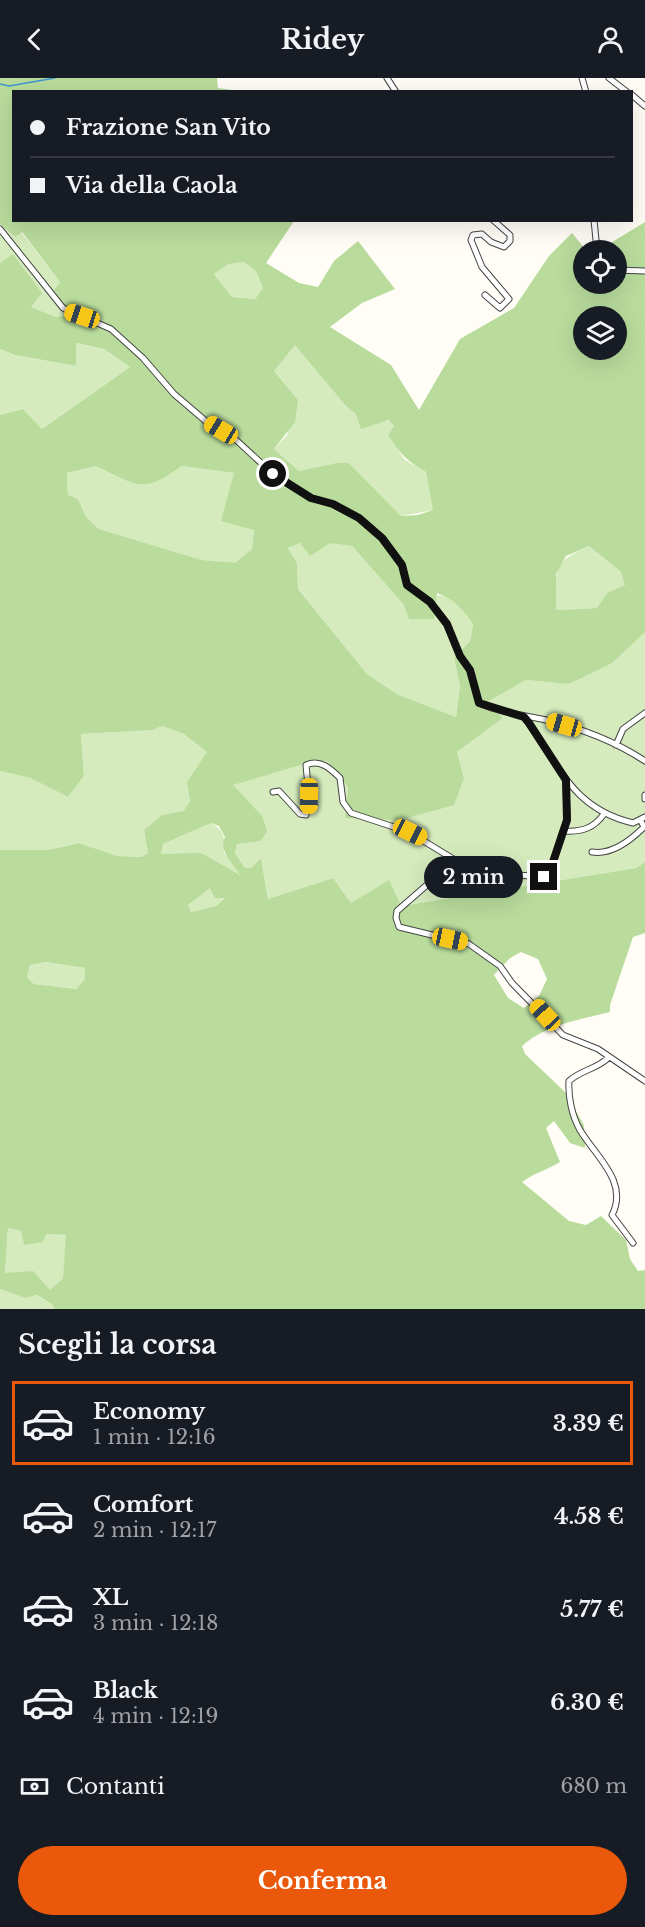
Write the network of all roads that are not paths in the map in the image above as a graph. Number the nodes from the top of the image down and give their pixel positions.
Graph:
1 (609, 78) edge
2 (624, 90) edge
3 (633, 96) edge
4 (645, 106) edge
5 (495, 222) edge
6 (594, 222) edge
7 (0, 229) edge
8 (596, 240) edge
9 (627, 270) edge
10 (645, 271) edge
11 (485, 295) dead end
12 (645, 713) edge
13 (524, 717) junction
14 (616, 745) junction
15 (645, 761) edge
16 (566, 780) junction
17 (273, 792) dead end
18 (604, 814) junction
19 (643, 819) edge
20 (565, 831) junction
21 (591, 852) dead end
22 (478, 879) junction
23 (608, 1058) junction
24 (645, 1081) edge
25 (633, 1243) dead end

1 - 2 street
3 - 4 street
5 - 11 street
6 - 8 street
7 - 13 street
9 - 10 street
12 - 14 street
13 - 14 street
13 - 16 street
14 - 15 street
16 - 18 street
16 - 20 street
17 - 22 street
18 - 19 street
18 - 20 street
19 - 21 street
20 - 22 street
22 - 23 street
23 - 24 street
23 - 25 street

